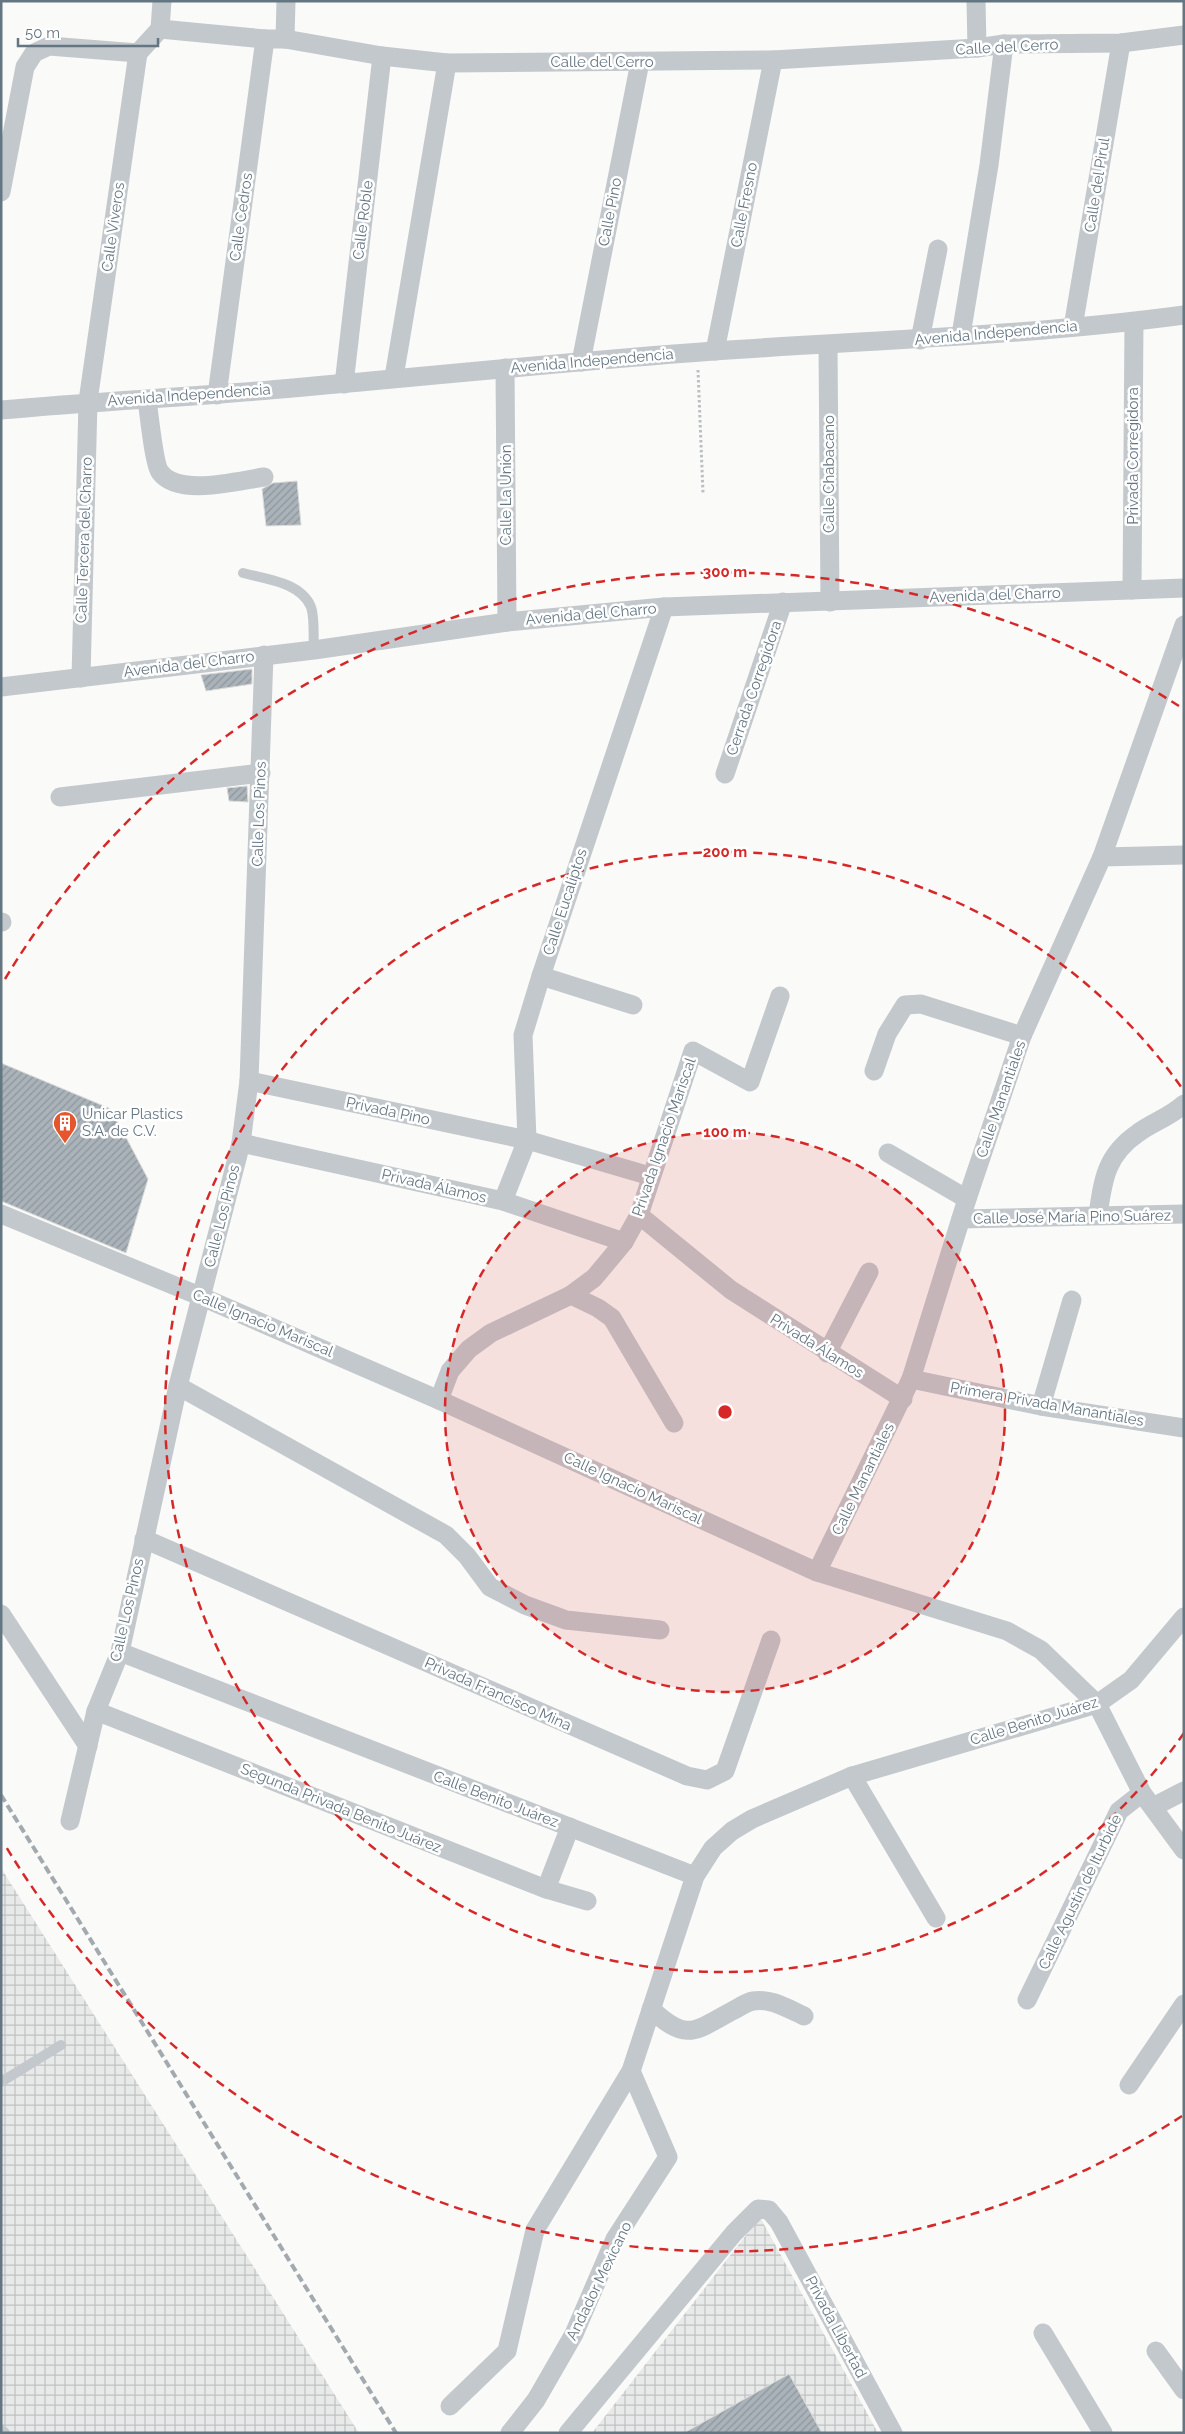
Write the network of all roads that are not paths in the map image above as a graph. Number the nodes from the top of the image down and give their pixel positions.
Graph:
1 (162, 1) edge
2 (286, 1) edge
3 (976, 1) edge
4 (160, 29) junction
5 (1184, 35) edge
6 (265, 39) junction
7 (284, 39) junction
8 (1121, 43) junction
9 (1004, 44) junction
10 (977, 48) junction
11 (138, 53) junction
12 (382, 56) junction
13 (773, 60) junction
14 (640, 62) junction
15 (447, 63) junction
16 (1, 192) edge
17 (938, 249) dead end
18 (1184, 315) edge
19 (1134, 322) junction
20 (1073, 327) junction
21 (961, 336) junction
22 (920, 340) junction
23 (828, 345) junction
24 (706, 351) junction
25 (581, 362) junction
26 (506, 368) junction
27 (394, 377) junction
28 (344, 384) junction
29 (217, 395) junction
30 (147, 400) junction
31 (88, 402) junction
32 (1, 410) edge
33 (264, 477) dead end
34 (243, 573) dead end
35 (1184, 588) edge
36 (1132, 590) junction
37 (783, 602) junction
38 (830, 602) junction
39 (664, 607) junction
40 (507, 622) junction
41 (1184, 625) edge
42 (314, 650) junction
43 (264, 655) junction
44 (81, 678) junction
45 (1, 687) edge
46 (261, 773) junction
47 (725, 774) dead end
48 (60, 797) dead end
49 (1184, 855) edge
50 (1102, 857) junction
51 (541, 976) junction
52 (780, 996) dead end
53 (633, 1005) dead end
54 (1022, 1036) junction
55 (874, 1071) dead end
56 (249, 1081) junction
57 (1184, 1104) edge
58 (527, 1140) junction
59 (241, 1143) junction
60 (888, 1153) dead end
61 (650, 1176) junction
62 (967, 1199) junction
63 (502, 1201) junction
64 (1, 1214) edge
65 (1184, 1214) edge
66 (639, 1215) junction
67 (1098, 1215) junction
68 (961, 1219) junction
69 (624, 1242) junction
70 (869, 1272) dead end
71 (571, 1295) junction
72 (202, 1297) junction
73 (1072, 1300) dead end
74 (827, 1352) junction
75 (911, 1379) junction
76 (178, 1386) junction
77 (903, 1399) junction
78 (439, 1400) junction
79 (1041, 1406) junction
80 (674, 1423) dead end
81 (1184, 1428) edge
82 (144, 1539) junction
83 (817, 1572) junction
84 (1, 1614) edge
85 (1184, 1617) edge
86 (660, 1630) dead end
87 (771, 1640) dead end
88 (120, 1652) junction
89 (1097, 1704) junction
90 (96, 1711) junction
91 (88, 1746) junction
92 (852, 1776) junction
93 (1184, 1791) edge
94 (1148, 1800) junction
95 (70, 1821) dead end
96 (570, 1827) junction
97 (1184, 1850) edge
98 (695, 1876) junction
99 (546, 1889) junction
100 (587, 1901) dead end
101 (936, 1918) dead end
102 (1027, 2000) dead end
103 (1184, 2004) edge
104 (651, 2009) junction
105 (804, 2016) dead end
106 (61, 2045) dead end
107 (631, 2071) junction
108 (1, 2082) edge
109 (1128, 2086) dead end
110 (1042, 2333) dead end
111 (1156, 2351) dead end
112 (1184, 2390) edge
113 (450, 2406) dead end
114 (1, 2429) edge
115 (5, 2433) edge
116 (510, 2433) edge
117 (568, 2433) edge
118 (893, 2433) edge
119 (1104, 2433) edge

1 - 4 street
2 - 7 street
3 - 10 street
4 - 6 street, Calle del Cerro
4 - 11 street
5 - 8 street, Calle del Cerro
6 - 7 street, Calle del Cerro
6 - 29 street, Calle Cedros
7 - 12 street, Calle del Cerro
8 - 9 street, Calle del Cerro
8 - 20 street, Calle del Pirul
9 - 10 street, Calle del Cerro
9 - 21 street
10 - 13 street, Calle del Cerro
11 - 16 street
11 - 31 street, Calle Viveros
12 - 15 street, Calle del Cerro
12 - 28 street, Calle Roble
13 - 14 street, Calle del Cerro
13 - 24 street, Calle Fresno
14 - 15 street, Calle del Cerro
14 - 25 street, Calle Pino
15 - 27 street
17 - 22 street
18 - 19 street, Avenida Independencia
19 - 20 street, Avenida Independencia
19 - 36 street, Privada Corregidora
20 - 21 street, Avenida Independencia
21 - 22 street, Avenida Independencia
22 - 23 street, Avenida Independencia
23 - 24 street, Avenida Independencia
23 - 38 street, Calle Chabacano
24 - 25 street, Avenida Independencia
25 - 26 street, Avenida Independencia
26 - 27 street, Avenida Independencia
26 - 40 street, Calle La Unión
27 - 28 street, Avenida Independencia
28 - 29 street, Avenida Independencia
29 - 30 street, Avenida Independencia
30 - 31 street, Avenida Independencia
30 - 33 street
31 - 32 street, Avenida Independencia
31 - 44 street, Calle Tercera del Charro
34 - 42 lane
35 - 36 street, Avenida del Charro
36 - 38 street, Avenida del Charro
37 - 38 street, Avenida del Charro
37 - 39 street, Avenida del Charro
37 - 47 street, Cerrada Corregidora
39 - 40 street, Avenida del Charro
39 - 51 street, Calle Eucaliptos
40 - 42 street, Avenida del Charro
41 - 50 street, Calle Manantiales
42 - 43 street, Avenida del Charro
43 - 44 street, Avenida del Charro
43 - 46 street, Calle Los Pinos
44 - 45 street, Avenida del Charro
46 - 48 street
46 - 56 street, Calle Los Pinos
49 - 50 street
50 - 54 street, Calle Manantiales
51 - 53 street
51 - 58 street, Calle Eucaliptos
52 - 61 street, Privada Ignacio Mariscal
54 - 55 street
54 - 62 street, Calle Manantiales
56 - 58 street, Privada Pino
56 - 59 street, Calle Los Pinos
57 - 67 street
58 - 61 street, Privada Pino
58 - 63 street, Calle Eucaliptos
59 - 63 street, Privada Álamos
59 - 72 street, Calle Los Pinos
60 - 62 street
61 - 66 street, Privada Ignacio Mariscal
62 - 68 street, Calle Manantiales
63 - 69 street, Privada Álamos
64 - 72 street, Calle Ignacio Mariscal
65 - 67 street, Calle José María Pino Suárez
66 - 69 street, Privada Ignacio Mariscal
66 - 74 street, Privada Álamos
67 - 68 street, Calle José María Pino Suárez
68 - 75 street, Calle Manantiales
69 - 71 street, Privada Ignacio Mariscal
70 - 74 street
71 - 78 street, Privada Ignacio Mariscal
71 - 80 street
72 - 76 street, Calle Los Pinos
72 - 78 street, Calle Ignacio Mariscal
73 - 79 street
74 - 77 street, Privada Álamos
75 - 77 street, Calle Manantiales
75 - 79 street, Primera Privada Manantiales
76 - 82 street, Calle Los Pinos
76 - 86 street
77 - 83 street, Calle Manantiales
78 - 83 street, Calle Ignacio Mariscal
79 - 81 street, Primera Privada Manantiales
82 - 87 street, Privada Francisco Mina
82 - 88 street, Calle Los Pinos
83 - 89 street, Calle Ignacio Mariscal
84 - 91 street
85 - 89 street, Calle Benito Juárez
88 - 90 street, Calle Los Pinos
88 - 96 street, Calle Benito Juárez
89 - 92 street, Calle Benito Juárez
89 - 94 street, Calle Ignacio Mariscal
90 - 91 street, Calle Los Pinos
90 - 99 street, Segunda Privada Benito Juárez
91 - 95 street, Calle Los Pinos
92 - 98 street, Calle Benito Juárez
92 - 101 street
93 - 94 street, Calle Agustín de Iturbide
94 - 97 street, Calle Ignacio Mariscal
94 - 102 street, Calle Agustín de Iturbide
96 - 98 street, Calle Benito Juárez
96 - 99 street
98 - 104 street
99 - 100 street, Segunda Privada Benito Juárez
103 - 109 street
104 - 105 street
104 - 107 street
106 - 108 lane
107 - 113 street
107 - 116 street, Andador Mexicano
110 - 119 street
111 - 112 street
114 - 115 lane
117 - 118 street, Privada Libertad

